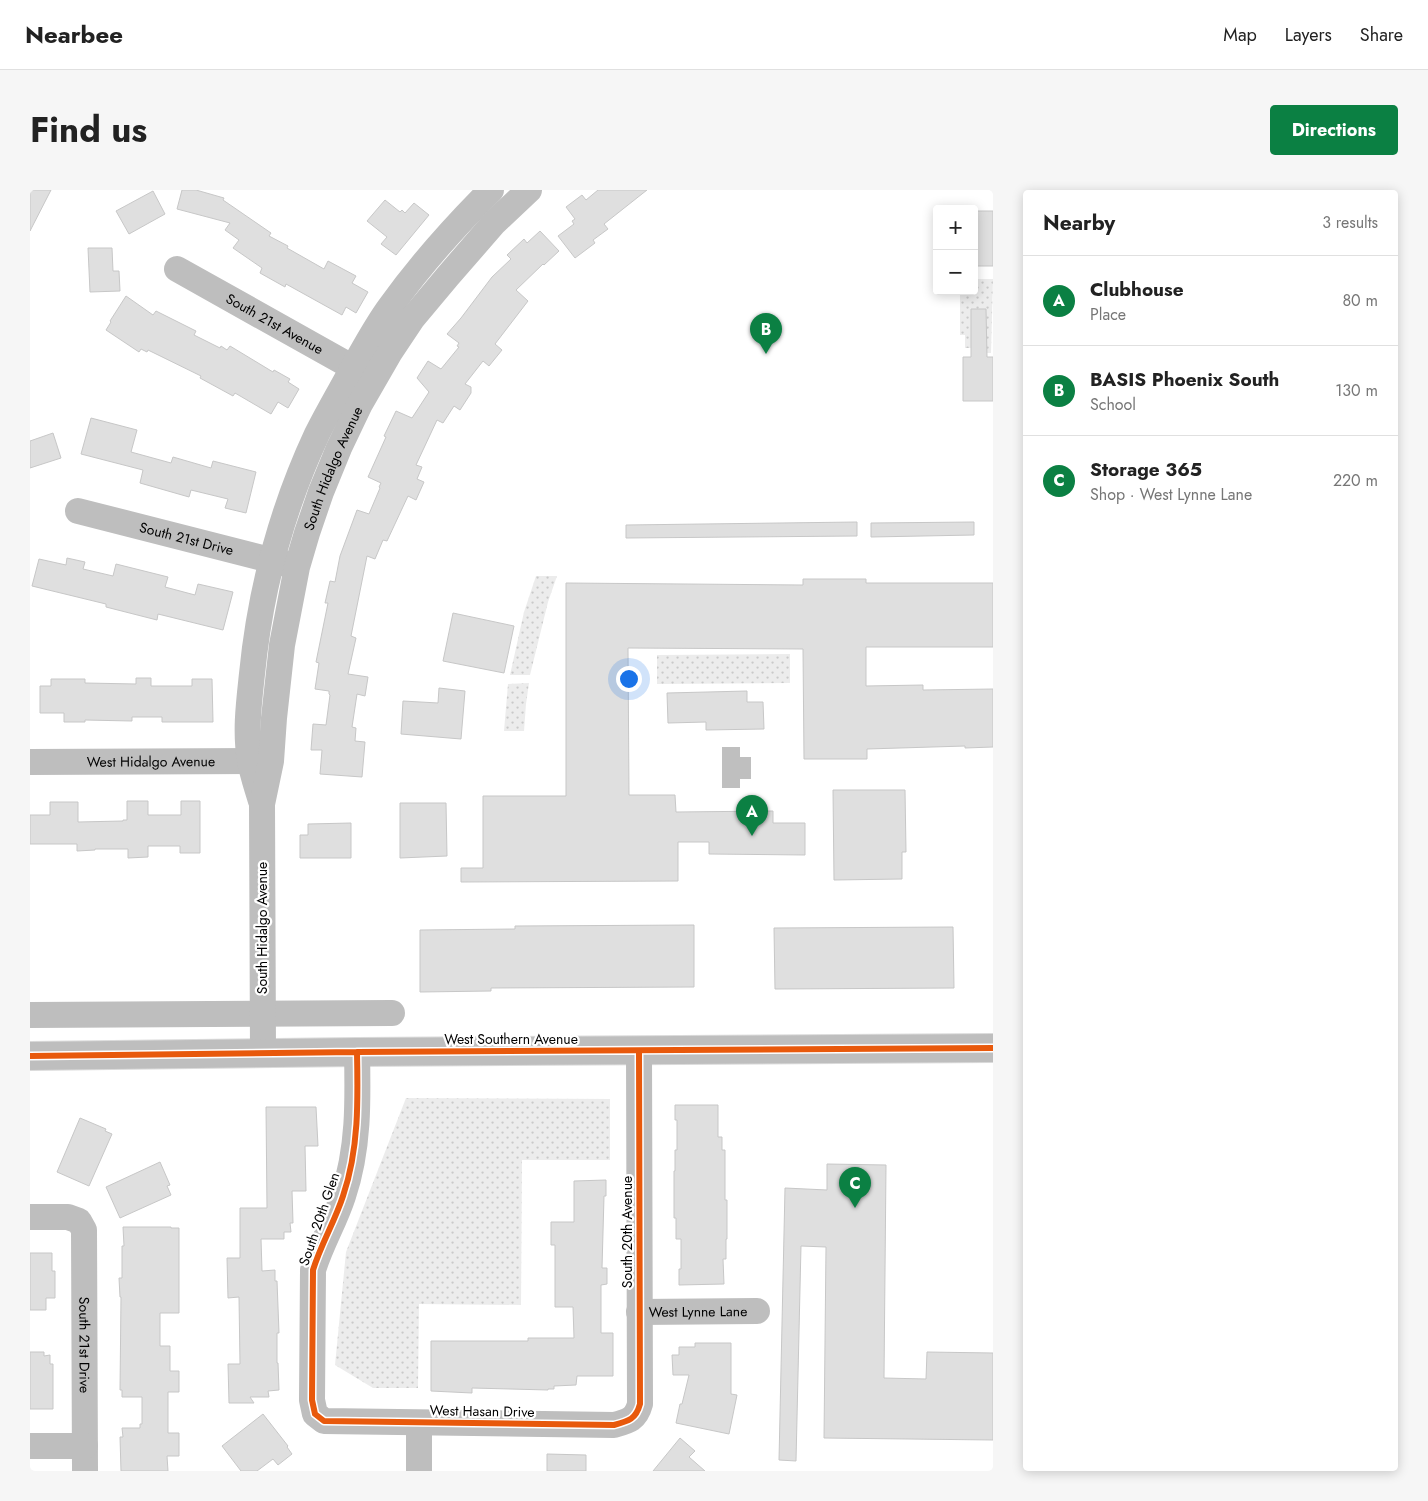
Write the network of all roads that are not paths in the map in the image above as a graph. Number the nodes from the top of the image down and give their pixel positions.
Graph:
1 (529, 190) edge
2 (476, 195) edge
3 (494, 223) junction
4 (177, 269) dead end
5 (364, 374) junction
6 (78, 511) dead end
7 (285, 564) junction
8 (261, 761) junction
9 (30, 762) edge
10 (392, 1013) dead end
11 (262, 1014) junction
12 (30, 1015) edge
13 (993, 1048) edge
14 (639, 1050) junction
15 (357, 1052) junction
16 (263, 1053) junction
17 (30, 1056) edge
18 (30, 1217) edge
19 (756, 1311) dead end
20 (639, 1312) junction
21 (638, 1413) joint
22 (324, 1422) joint
23 (419, 1423) junction
24 (30, 1446) edge
25 (85, 1459) edge
26 (419, 1471) edge

1 - 3 street, South Hidalgo Avenue
2 - 3 street
2 - 5 street, South Hidalgo Avenue
3 - 5 street, South Hidalgo Avenue
4 - 5 street, South 21st Avenue
5 - 7 street, South Hidalgo Avenue
6 - 7 street, South 21st Drive
7 - 8 street, South Hidalgo Avenue
8 - 9 street, West Hidalgo Avenue
8 - 11 street, South Hidalgo Avenue
10 - 11 street
11 - 12 street
11 - 16 street, South Hidalgo Avenue
13 - 14 main road, West Southern Avenue
14 - 15 main road, West Southern Avenue
14 - 20 street, South 20th Avenue
15 - 16 main road, West Southern Avenue
15 - 22 street, South 20th Glen
16 - 17 main road, West Southern Avenue
18 - 25 street, South 21st Drive
19 - 20 street, West Lynne Lane
20 - 21 street, South 20th Avenue
21 - 23 street, West Hasan Drive
22 - 23 street, West Hasan Drive
23 - 26 street
24 - 25 street

